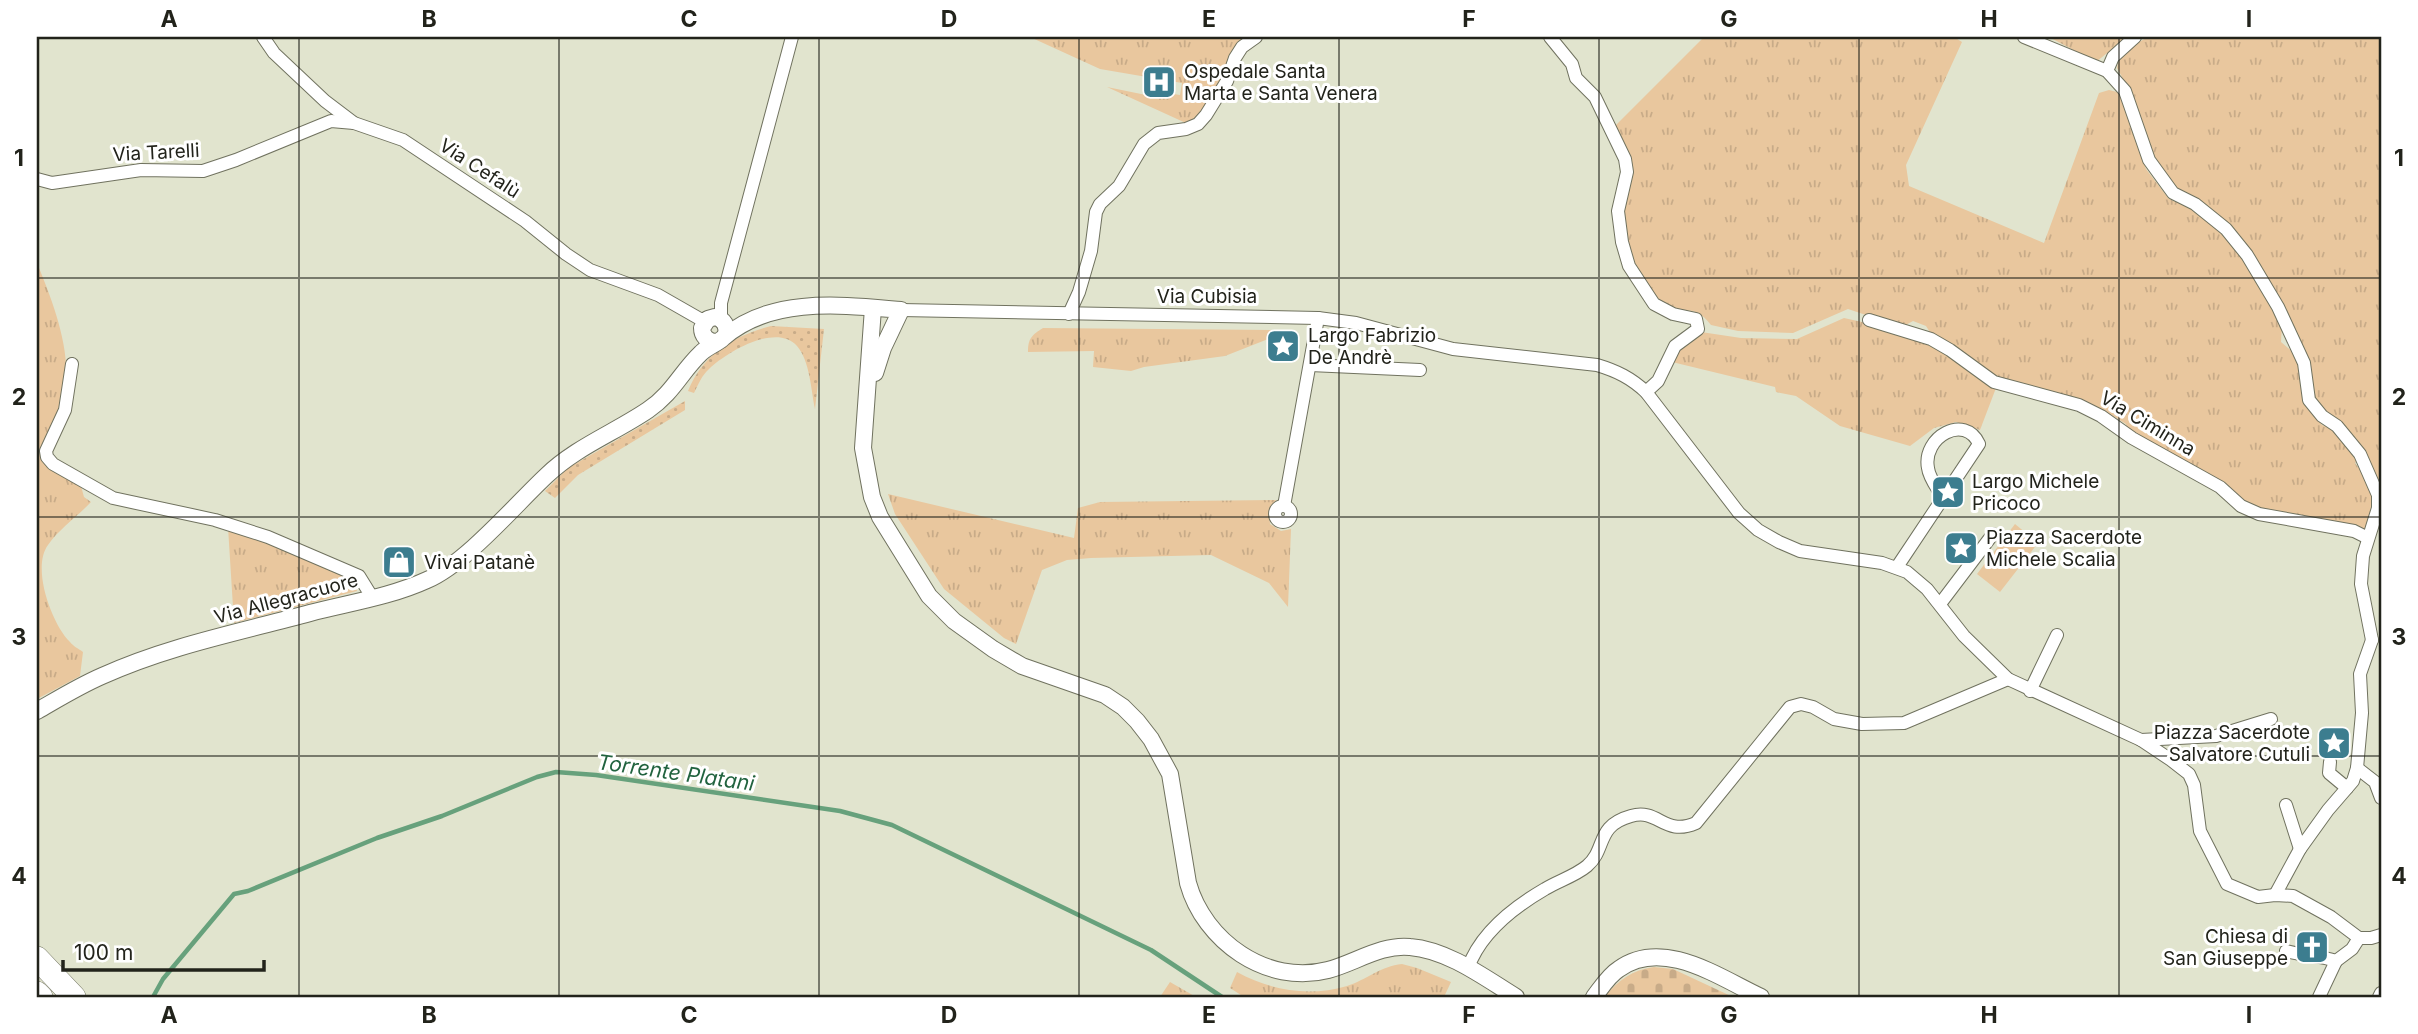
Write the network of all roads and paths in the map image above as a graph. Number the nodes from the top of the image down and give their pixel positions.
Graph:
1 (263, 37) edge
2 (792, 37) edge
3 (1256, 37) edge
4 (1550, 37) edge
5 (2024, 37) edge
6 (2135, 37) edge
7 (2107, 71) junction
8 (354, 123) junction
9 (37, 179) edge
10 (873, 308) junction
11 (901, 310) junction
12 (1069, 314) junction
13 (1318, 318) junction
14 (1870, 320) dead end
15 (715, 325) junction
16 (72, 363) dead end
17 (1310, 365) junction
18 (1420, 370) dead end
19 (1646, 392) junction
20 (868, 395) junction
21 (1943, 498) junction
22 (1284, 506) dead end
23 (1993, 534) dead end
24 (2368, 538) junction
25 (1897, 567) junction
26 (372, 597) junction
27 (1940, 604) junction
28 (2057, 635) dead end
29 (2376, 641) edge
30 (2008, 679) junction
31 (2030, 691) junction
32 (37, 711) edge
33 (2271, 719) dead end
34 (2140, 740) junction
35 (2330, 762) dead end
36 (2357, 768) junction
37 (2347, 788) junction
38 (2381, 798) edge
39 (2286, 805) dead end
40 (2300, 849) junction
41 (2275, 895) junction
42 (2381, 935) edge
43 (2360, 938) junction
44 (2286, 951) dead end
45 (37, 958) edge
46 (2336, 961) junction
47 (1468, 968) junction
48 (37, 993) edge
49 (41, 997) edge
50 (74, 997) edge
51 (1516, 997) edge
52 (1594, 997) edge
53 (1761, 997) edge
54 (2319, 997) edge

1 - 8 street, Via Cefalù
2 - 15 street
3 - 12 street
4 - 19 street
5 - 7 street
6 - 7 street
7 - 24 street
8 - 9 street, Via Tarelli
8 - 15 street, Via Cefalù
10 - 11 street, Via Cubisia
10 - 15 street, Via Cubisia
10 - 20 street
11 - 12 street, Via Cubisia
11 - 20 street
12 - 13 street, Via Cubisia
13 - 17 street
13 - 19 street, Via Cubisia
14 - 24 street, Via Ciminna
15 - 26 street, Via Allegracuore
16 - 26 street
17 - 18 street
17 - 22 street
19 - 25 street, Via Cubisia
20 - 47 street
21 - 21 street
21 - 25 street
23 - 27 street
24 - 29 street
25 - 27 street
26 - 32 street, Via Allegracuore
27 - 30 street
28 - 31 street
29 - 36 street
30 - 31 street
30 - 47 street
31 - 34 street
33 - 34 street
34 - 41 street
35 - 37 street
36 - 37 street
36 - 38 street
37 - 40 street
39 - 40 street
40 - 41 street
41 - 43 street
42 - 43 street
43 - 46 street
44 - 46 street
45 - 50 highway
46 - 54 street
47 - 51 street
48 - 49 highway
52 - 53 street

